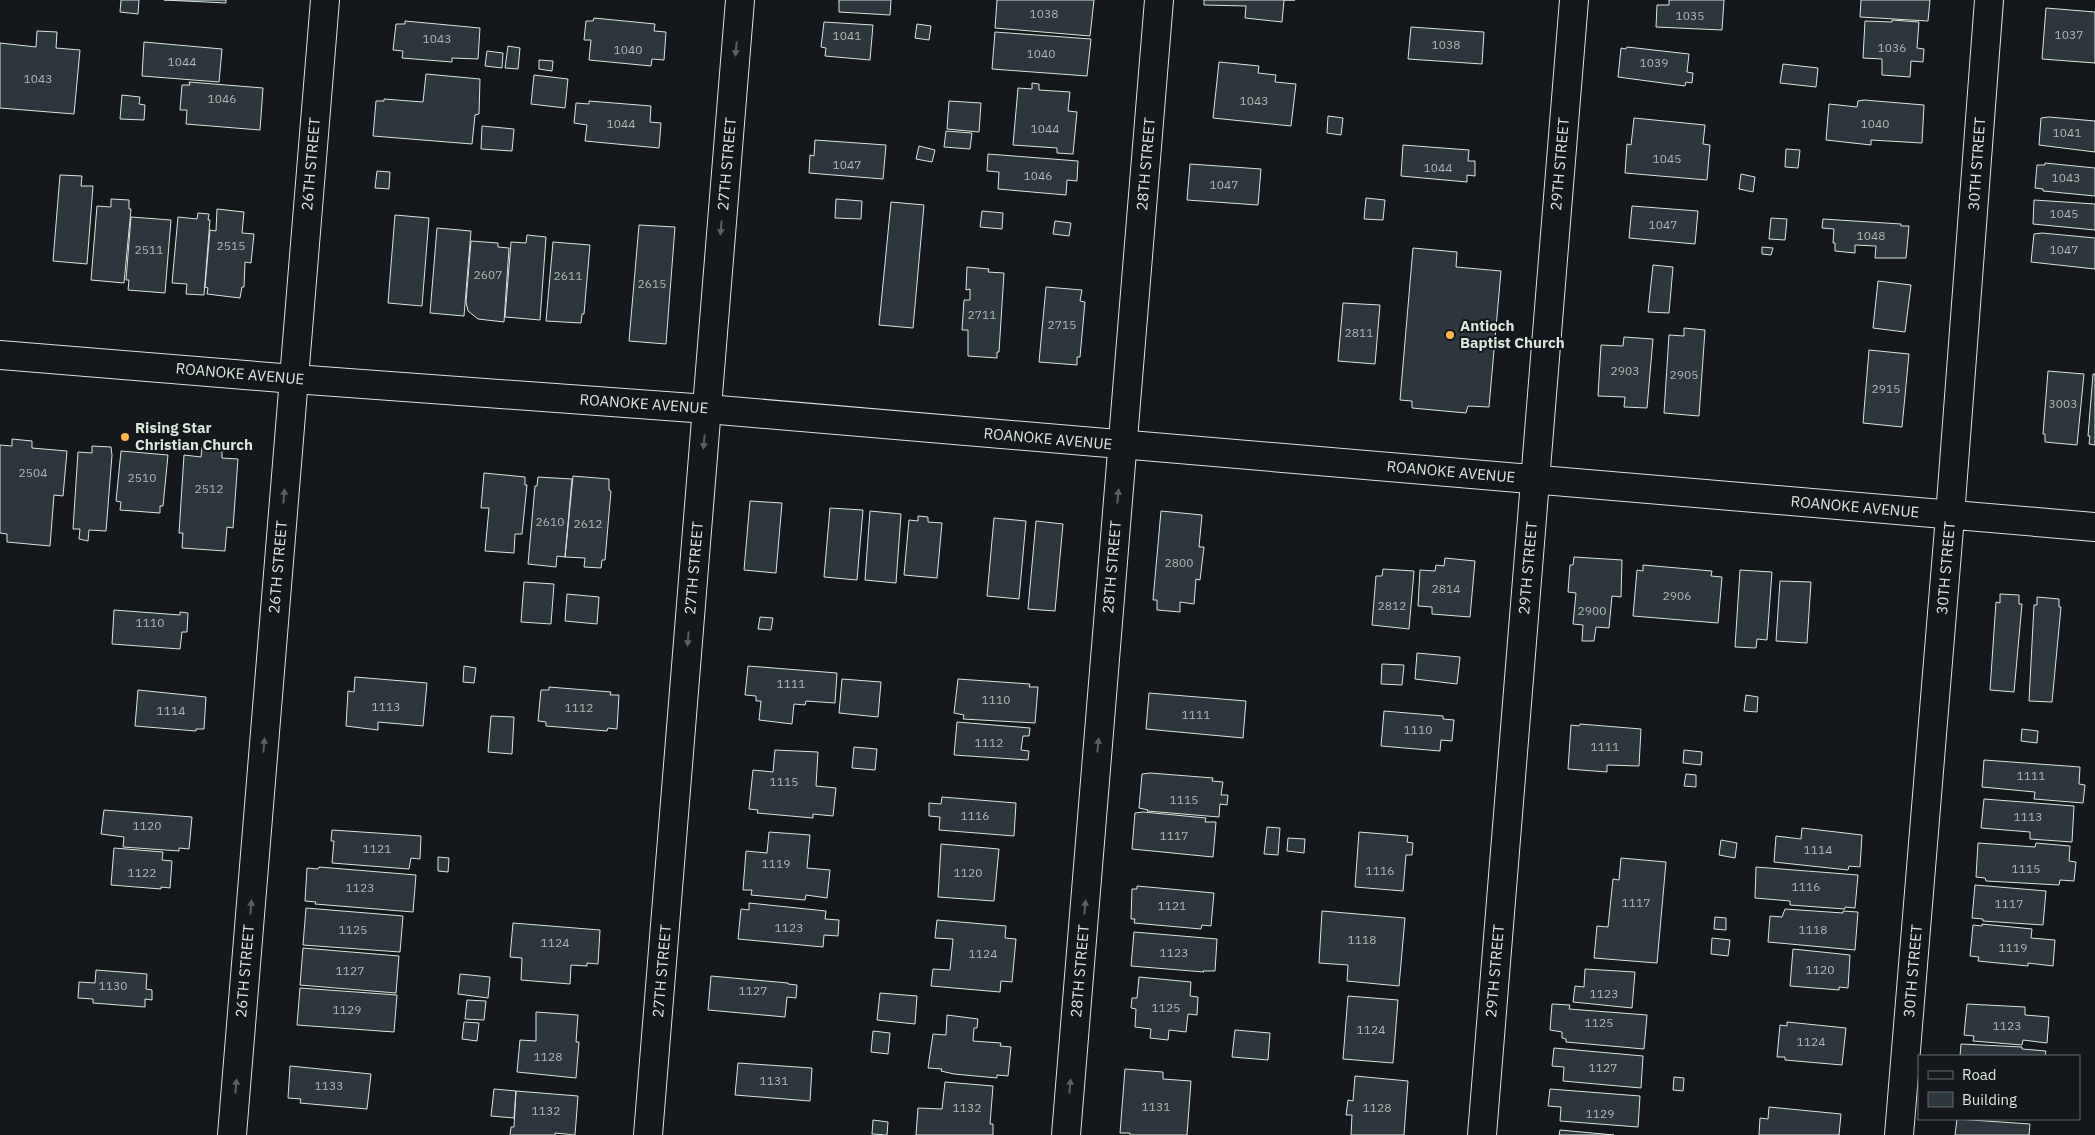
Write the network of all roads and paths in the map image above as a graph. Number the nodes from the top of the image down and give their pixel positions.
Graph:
1 (324, 0) edge
2 (740, 0) edge
3 (1159, 0) edge
4 (1574, 0) edge
5 (1989, 0) edge
6 (0, 355) edge
7 (294, 379) junction
8 (707, 409) junction
9 (1122, 445) junction
10 (1535, 479) junction
11 (1950, 516) junction
12 (2095, 527) edge
13 (232, 1135) edge
14 (648, 1135) edge
15 (1066, 1135) edge
16 (1482, 1135) edge
17 (1899, 1135) edge

1 - 7 street, 26TH STREET
2 -> 8 street, 27TH STREET
3 - 9 street, 28TH STREET
4 - 10 street, 29TH STREET
5 - 11 street, 30TH STREET
6 - 7 street, ROANOKE AVENUE
7 - 8 street, ROANOKE AVENUE
13 -> 7 street, 26TH STREET
8 - 9 street, ROANOKE AVENUE
8 -> 14 street, 27TH STREET
9 - 10 street, ROANOKE AVENUE
15 -> 9 street, 28TH STREET
10 - 11 street, ROANOKE AVENUE
10 - 16 street, 29TH STREET
11 - 12 street, ROANOKE AVENUE
11 - 17 street, 30TH STREET

